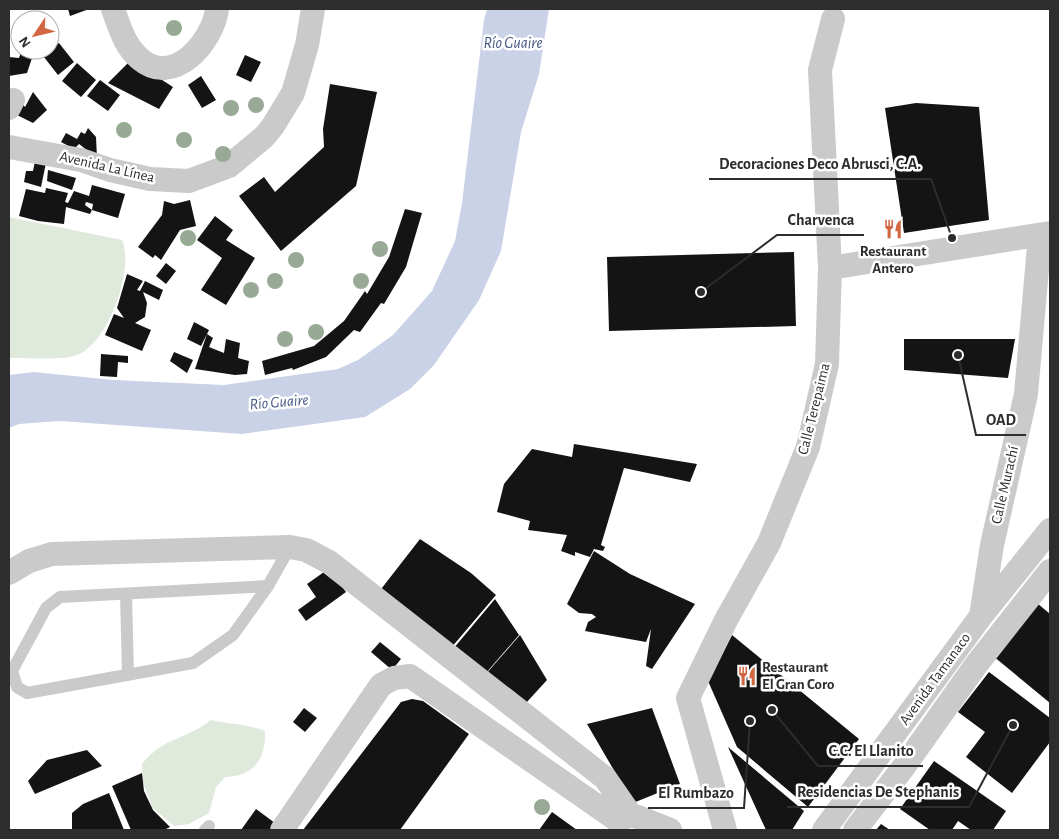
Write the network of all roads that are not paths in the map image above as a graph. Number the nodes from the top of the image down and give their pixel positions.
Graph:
1 (113, 9) edge
2 (217, 9) edge
3 (313, 9) edge
4 (833, 19) dead end
5 (9, 147) edge
6 (1045, 234) edge
7 (830, 268) junction
8 (1050, 530) edge
9 (290, 547) junction
10 (1050, 571) edge
11 (9, 573) edge
12 (268, 586) junction
13 (126, 594) junction
14 (981, 616) junction
15 (128, 675) junction
16 (621, 822) edge
17 (282, 830) edge
18 (670, 830) edge
19 (725, 830) edge
20 (824, 830) edge
21 (855, 830) edge

1 - 2 street
3 - 5 street, Avenida La Línea
4 - 7 street, Calle Terepaima
6 - 7 street
6 - 14 street, Calle Murachí
7 - 19 street, Calle Terepaima
8 - 14 street, Avenida Tamanaco
9 - 11 street
9 - 12 lane
9 - 16 street
10 - 21 street, Avenida Tamanaco
12 - 13 lane
12 - 15 lane
13 - 15 lane
13 - 15 lane
14 - 20 street, Avenida Tamanaco
16 - 17 street
16 - 18 street

